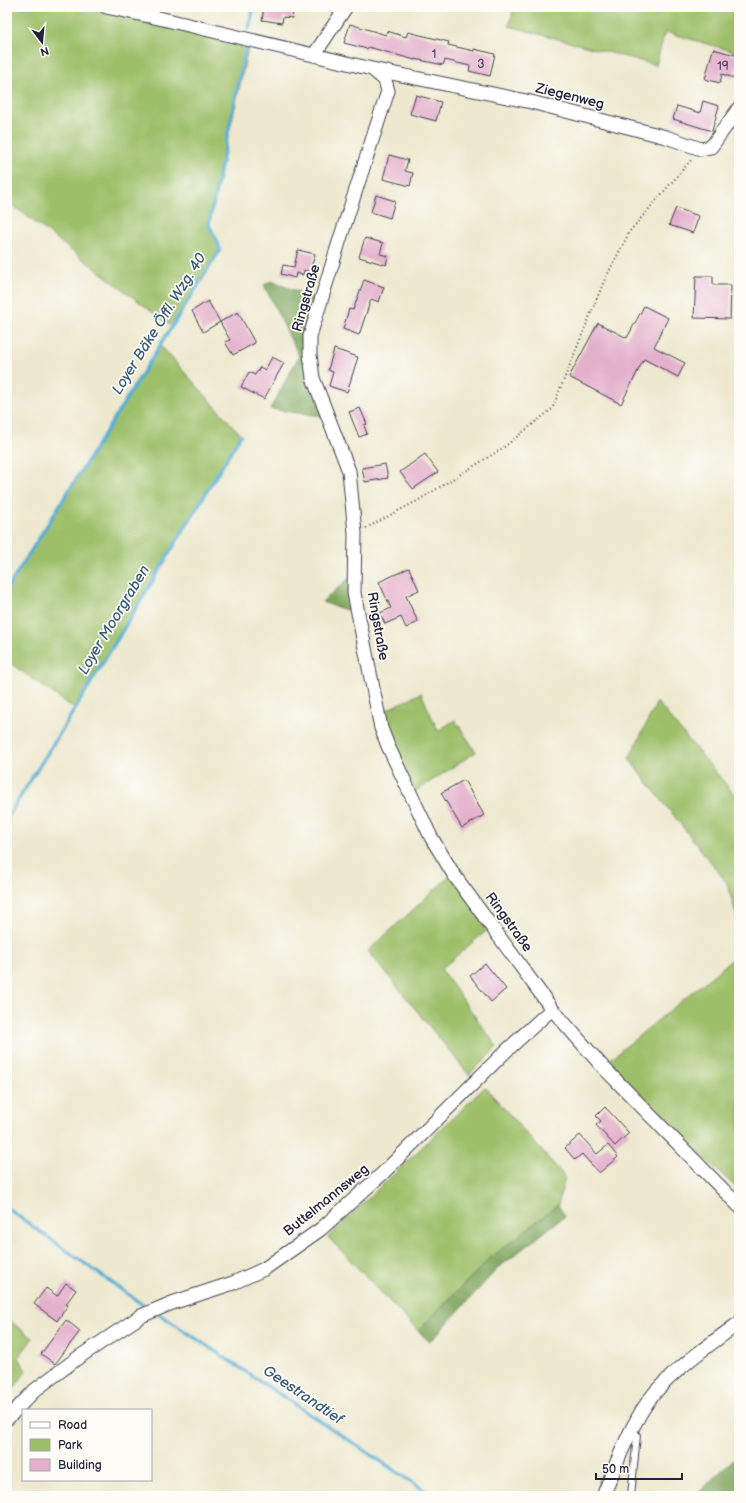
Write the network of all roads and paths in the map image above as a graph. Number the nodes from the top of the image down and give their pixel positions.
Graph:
1 (106, 7) edge
2 (346, 7) edge
3 (314, 55) junction
4 (372, 69) junction
5 (739, 108) edge
6 (701, 149) junction
7 (355, 533) junction
8 (552, 1009) junction
9 (739, 1206) edge
10 (739, 1323) edge
11 (7, 1419) edge
12 (632, 1430) junction
13 (602, 1496) edge
14 (631, 1496) edge

1 - 3 street
2 - 3 street
3 - 4 street
4 - 6 street, Ziegenweg
4 - 7 street, Ringstraße
5 - 6 street
6 - 7 path
7 - 8 street, Ringstraße
8 - 9 street, Ringstraße
8 - 11 street, Buttelmannsweg
10 - 12 street
12 - 13 street
12 - 14 lane

